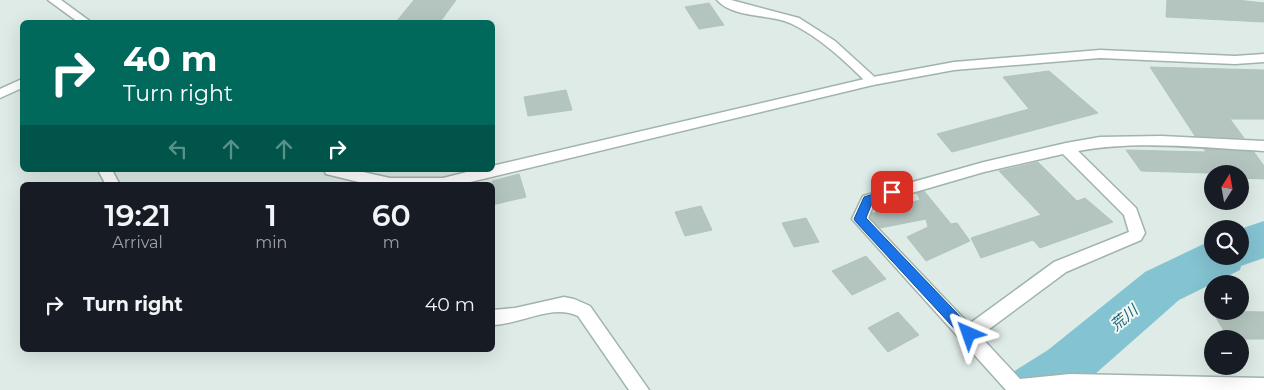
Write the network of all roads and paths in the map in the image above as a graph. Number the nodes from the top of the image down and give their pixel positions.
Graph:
1 (54, 0) edge
2 (723, 0) edge
3 (82, 20) edge
4 (1264, 58) edge
5 (873, 81) junction
6 (20, 84) edge
7 (0, 94) edge
8 (1264, 146) edge
9 (1066, 148) junction
10 (495, 171) edge
11 (339, 172) edge
12 (489, 172) edge
13 (382, 182) edge
14 (447, 182) edge
15 (495, 317) edge
16 (969, 334) junction
17 (1264, 387) edge
18 (1017, 389) edge
19 (640, 390) edge

1 - 3 street
2 - 5 street
4 - 5 street
5 - 10 street
6 - 7 street
8 - 9 street
9 - 16 street
9 - 16 street
11 - 13 street
12 - 14 street
15 - 19 street
16 - 18 street
17 - 18 street

